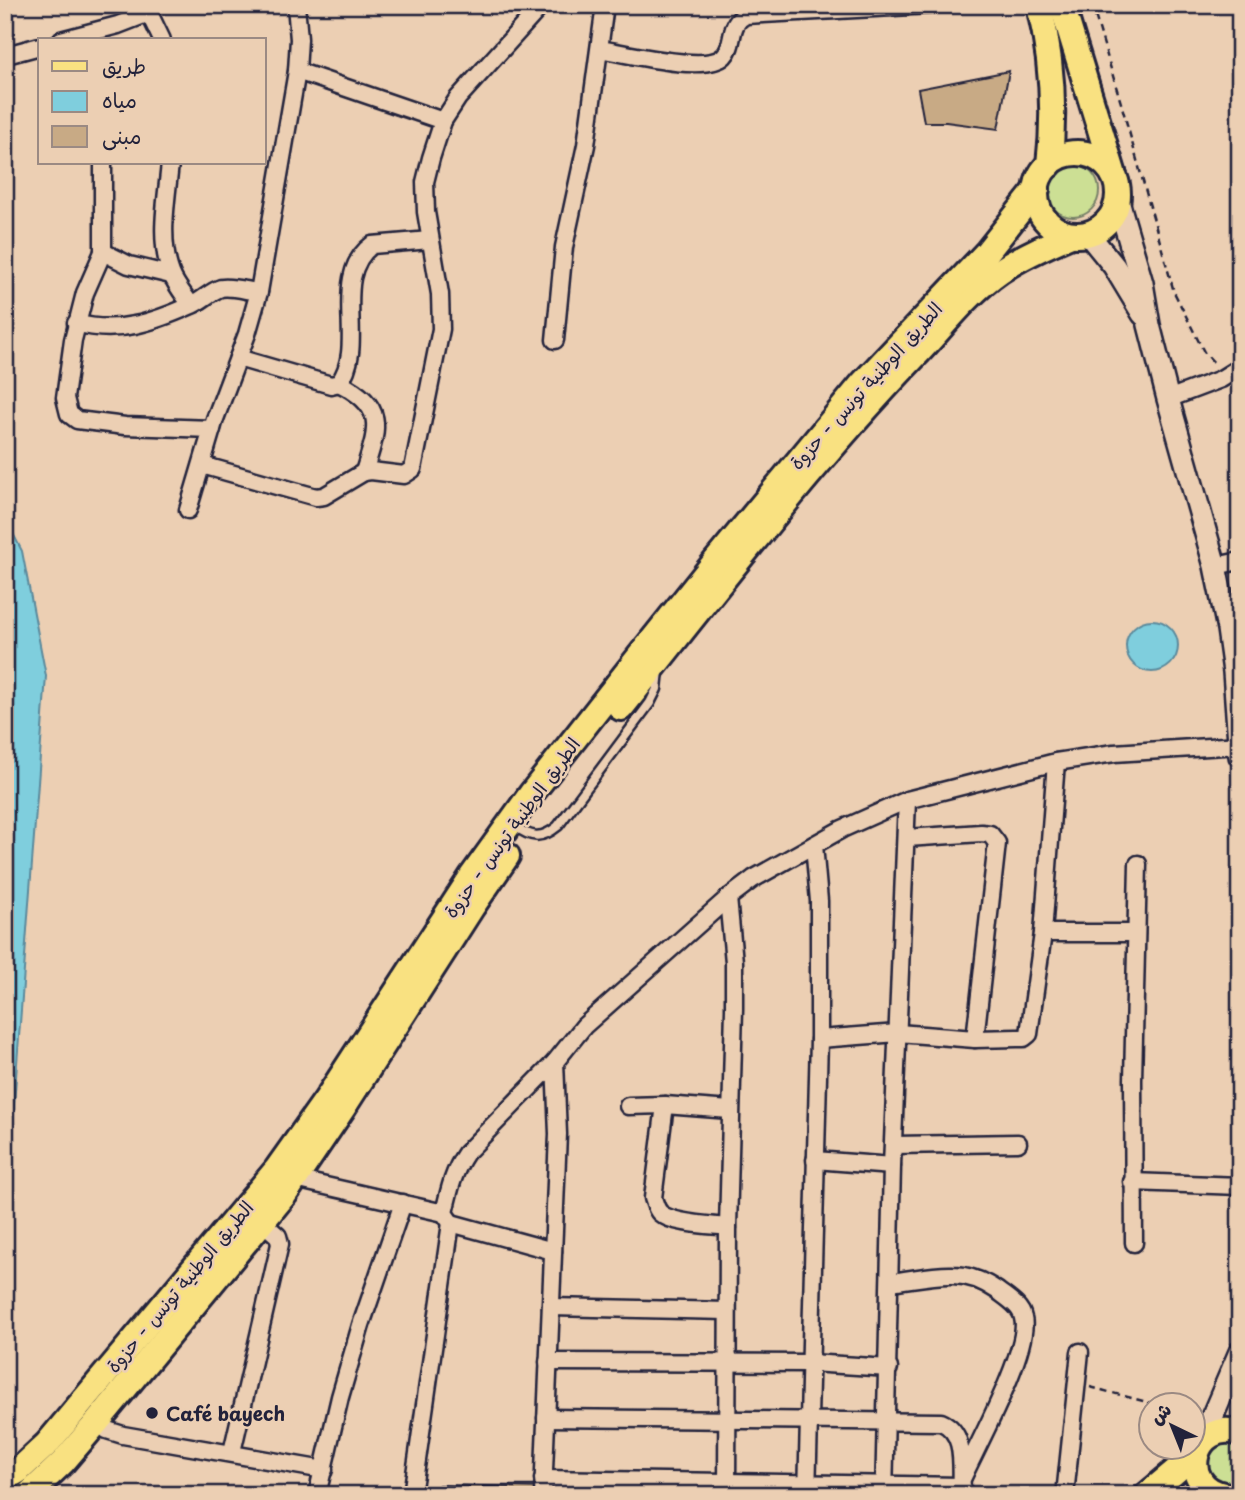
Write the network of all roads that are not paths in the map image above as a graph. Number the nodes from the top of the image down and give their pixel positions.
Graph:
1 (296, 5) edge
2 (542, 5) edge
3 (605, 5) edge
4 (931, 5) edge
5 (1039, 5) edge
6 (1062, 5) edge
7 (149, 9) edge
8 (118, 25) junction
9 (69, 38) edge
10 (110, 38) edge
11 (161, 38) edge
12 (38, 47) edge
13 (600, 49) junction
14 (10, 54) dead end
15 (297, 71) junction
16 (443, 121) junction
17 (103, 164) edge
18 (170, 164) edge
19 (1049, 164) junction
20 (1114, 176) junction
21 (1037, 189) junction
22 (1118, 201) junction
23 (1079, 234) junction
24 (430, 240) junction
25 (103, 251) junction
26 (171, 275) junction
27 (259, 292) junction
28 (191, 305) junction
29 (76, 323) junction
30 (1149, 325) junction
31 (555, 340) dead end
32 (239, 358) junction
33 (1233, 371) edge
34 (339, 383) junction
35 (1168, 399) junction
36 (212, 429) junction
37 (202, 465) junction
38 (364, 472) junction
39 (188, 510) dead end
40 (1240, 561) edge
41 (1215, 566) junction
42 (698, 599) junction
43 (1234, 627) edge
44 (1240, 745) edge
45 (1240, 756) edge
46 (1056, 762) junction
47 (907, 800) junction
48 (518, 828) junction
49 (906, 838) junction
50 (814, 845) junction
51 (1138, 864) dead end
52 (728, 898) junction
53 (1043, 933) junction
54 (1136, 933) junction
55 (898, 1033) junction
56 (819, 1039) junction
57 (975, 1039) junction
58 (555, 1062) junction
59 (665, 1105) junction
60 (628, 1106) dead end
61 (730, 1110) junction
62 (1018, 1143) dead end
63 (894, 1145) junction
64 (815, 1160) junction
65 (892, 1166) junction
66 (286, 1174) junction
67 (1132, 1182) junction
68 (1240, 1186) edge
69 (402, 1203) junction
70 (447, 1218) junction
71 (262, 1222) junction
72 (728, 1227) junction
73 (1134, 1243) dead end
74 (553, 1251) junction
75 (890, 1282) junction
76 (551, 1307) junction
77 (727, 1311) junction
78 (1080, 1352) dead end
79 (1240, 1352) edge
80 (548, 1362) junction
81 (727, 1363) junction
82 (810, 1363) junction
83 (889, 1367) junction
84 (546, 1418) junction
85 (727, 1419) junction
86 (808, 1420) junction
87 (887, 1420) junction
88 (98, 1421) junction
89 (1206, 1432) edge
90 (1240, 1433) edge
91 (1206, 1442) edge
92 (232, 1452) junction
93 (55, 1453) junction
94 (1184, 1462) edge
95 (1196, 1462) edge
96 (324, 1470) junction
97 (5, 1479) edge
98 (962, 1486) edge
99 (543, 1487) edge
100 (727, 1488) edge
101 (808, 1489) edge
102 (884, 1490) edge
103 (1240, 1492) edge
104 (1221, 1494) edge
105 (28, 1495) edge
106 (317, 1495) edge
107 (412, 1495) edge
108 (1066, 1495) edge
109 (1147, 1495) edge

1 - 15 street
2 - 16 street
3 - 13 street
4 - 13 street
5 - 19 main road
6 - 20 main road
7 - 8 street
7 - 11 street
8 - 9 street
8 - 10 street
12 - 14 street
13 - 31 street
15 - 16 street
15 - 27 street
16 - 24 street
17 - 25 street
18 - 26 street
19 - 20 main road
19 - 21 main road
20 - 22 main road
21 - 23 main road
21 - 42 main road, الطريق الوطنية تونس - حزوة
22 - 23 main road
22 - 30 street
23 - 30 street
23 - 42 main road, الطريق الوطنية تونس - حزوة
24 - 34 street
24 - 38 street
25 - 26 street
25 - 29 street
26 - 28 street
27 - 28 street
27 - 32 street
28 - 29 street
29 - 36 street
30 - 35 street
32 - 34 street
32 - 36 street
33 - 35 street
34 - 38 street
35 - 41 street
36 - 37 street
37 - 38 street
37 - 39 street
40 - 41 street
41 - 43 street
42 - 48 main road, الطريق الوطنية تونس - حزوة
42 - 48 main road, الطريق الوطنية تونس - حزوة
43 - 44 street
44 - 45 street
44 - 46 street
46 - 47 street
46 - 53 street
47 - 49 street
47 - 50 street
48 - 66 main road, الطريق الوطنية تونس - حزوة
49 - 55 street
49 - 57 street
50 - 52 street
50 - 56 street
51 - 54 street
52 - 58 street
52 - 61 street
53 - 54 street
53 - 57 street
54 - 67 street
55 - 56 street
55 - 57 street
55 - 63 street
56 - 64 street
58 - 70 street
58 - 74 street
59 - 60 street
59 - 61 street
59 - 72 street
61 - 72 street
62 - 63 street
63 - 65 street
64 - 65 street
64 - 82 street
65 - 75 street
66 - 69 street
66 - 71 main road, الطريق الوطنية تونس - حزوة
66 - 93 main road, الطريق الوطنية تونس - حزوة
67 - 68 street
67 - 73 street
69 - 70 street
69 - 96 street
70 - 74 street
70 - 107 street
71 - 88 main road, الطريق الوطنية تونس - حزوة
71 - 92 street
72 - 77 street
74 - 76 street
75 - 83 street
75 - 98 street
76 - 77 street
76 - 80 street
77 - 81 street
78 - 108 street
79 - 89 street
80 - 81 street
80 - 84 street
81 - 82 street
81 - 85 street
82 - 83 street
82 - 86 street
83 - 87 street
84 - 85 street
84 - 99 street
85 - 86 street
85 - 100 street
86 - 87 street
86 - 101 street
87 - 98 street
87 - 102 street
88 - 92 street
88 - 93 main road, الطريق الوطنية تونس - حزوة
90 - 91 main road
92 - 96 street
93 - 97 main road, الطريق الوطنية تونس - حزوة
93 - 105 main road, الطريق الوطنية تونس - حزوة
94 - 109 main road
95 - 104 main road
96 - 106 street
98 - 102 street
99 - 100 street
100 - 101 street
101 - 102 street
103 - 104 main road

